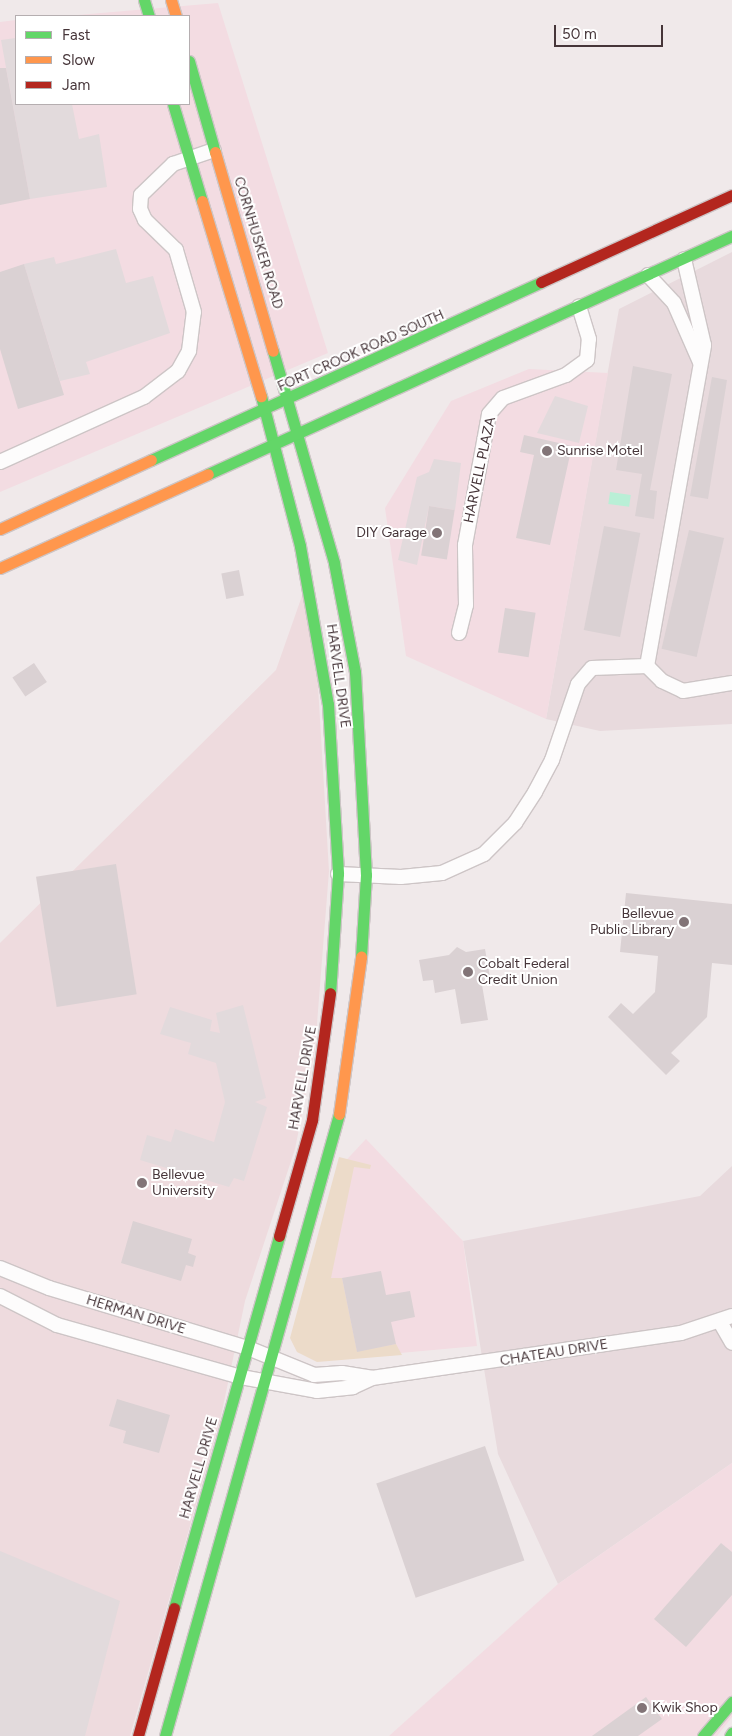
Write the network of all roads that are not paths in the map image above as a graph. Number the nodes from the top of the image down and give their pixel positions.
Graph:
1 (144, 0) edge
2 (171, 0) edge
3 (149, 15) edge
4 (176, 15) edge
5 (190, 65) edge
6 (173, 105) edge
7 (214, 150) junction
8 (188, 158) junction
9 (732, 195) edge
10 (732, 236) edge
11 (684, 259) junction
12 (648, 275) junction
13 (579, 306) junction
14 (700, 362) junction
15 (289, 399) junction
16 (265, 410) junction
17 (300, 432) junction
18 (275, 444) junction
19 (0, 462) edge
20 (0, 529) edge
21 (0, 568) edge
22 (458, 633) dead end
23 (647, 666) junction
24 (732, 683) edge
25 (338, 874) junction
26 (366, 876) junction
27 (0, 1268) edge
28 (0, 1296) edge
29 (726, 1319) edge
30 (732, 1343) edge
31 (248, 1348) junction
32 (274, 1358) junction
33 (241, 1377) junction
34 (372, 1378) junction
35 (268, 1384) junction
36 (732, 1702) edge
37 (138, 1736) edge
38 (166, 1736) edge
39 (703, 1736) edge

1 - 3 main road
2 - 4 main road
5 - 7 main road, CORNHUSKER ROAD
6 - 8 main road
7 - 8 street
7 - 15 main road, CORNHUSKER ROAD
8 - 16 main road
8 - 19 street
9 - 15 main road, FORT CROOK ROAD SOUTH
10 - 11 main road
11 - 12 main road
11 - 14 street
12 - 13 main road
12 - 14 street
13 - 17 main road
13 - 22 street, HARVELL PLAZA
14 - 23 street
15 - 16 main road, FORT CROOK ROAD SOUTH
15 - 17 main road, CORNHUSKER ROAD
16 - 18 main road, HARVELL DRIVE
16 - 20 main road, FORT CROOK ROAD SOUTH
17 - 18 main road
17 - 26 main road, HARVELL DRIVE
18 - 21 main road
18 - 25 main road, HARVELL DRIVE
23 - 24 street
23 - 26 street
25 - 26 street
25 - 31 main road, HARVELL DRIVE
26 - 32 main road, HARVELL DRIVE
27 - 31 street, HERMAN DRIVE
28 - 33 street
29 - 30 street
29 - 34 street, CHATEAU DRIVE
31 - 32 street, HERMAN DRIVE
31 - 33 main road, HARVELL DRIVE
32 - 34 street, CHATEAU DRIVE
32 - 35 main road, HARVELL DRIVE
33 - 35 street
33 - 37 main road, HARVELL DRIVE
34 - 35 street, CHATEAU DRIVE
35 - 38 main road, HARVELL DRIVE
36 - 39 main road

